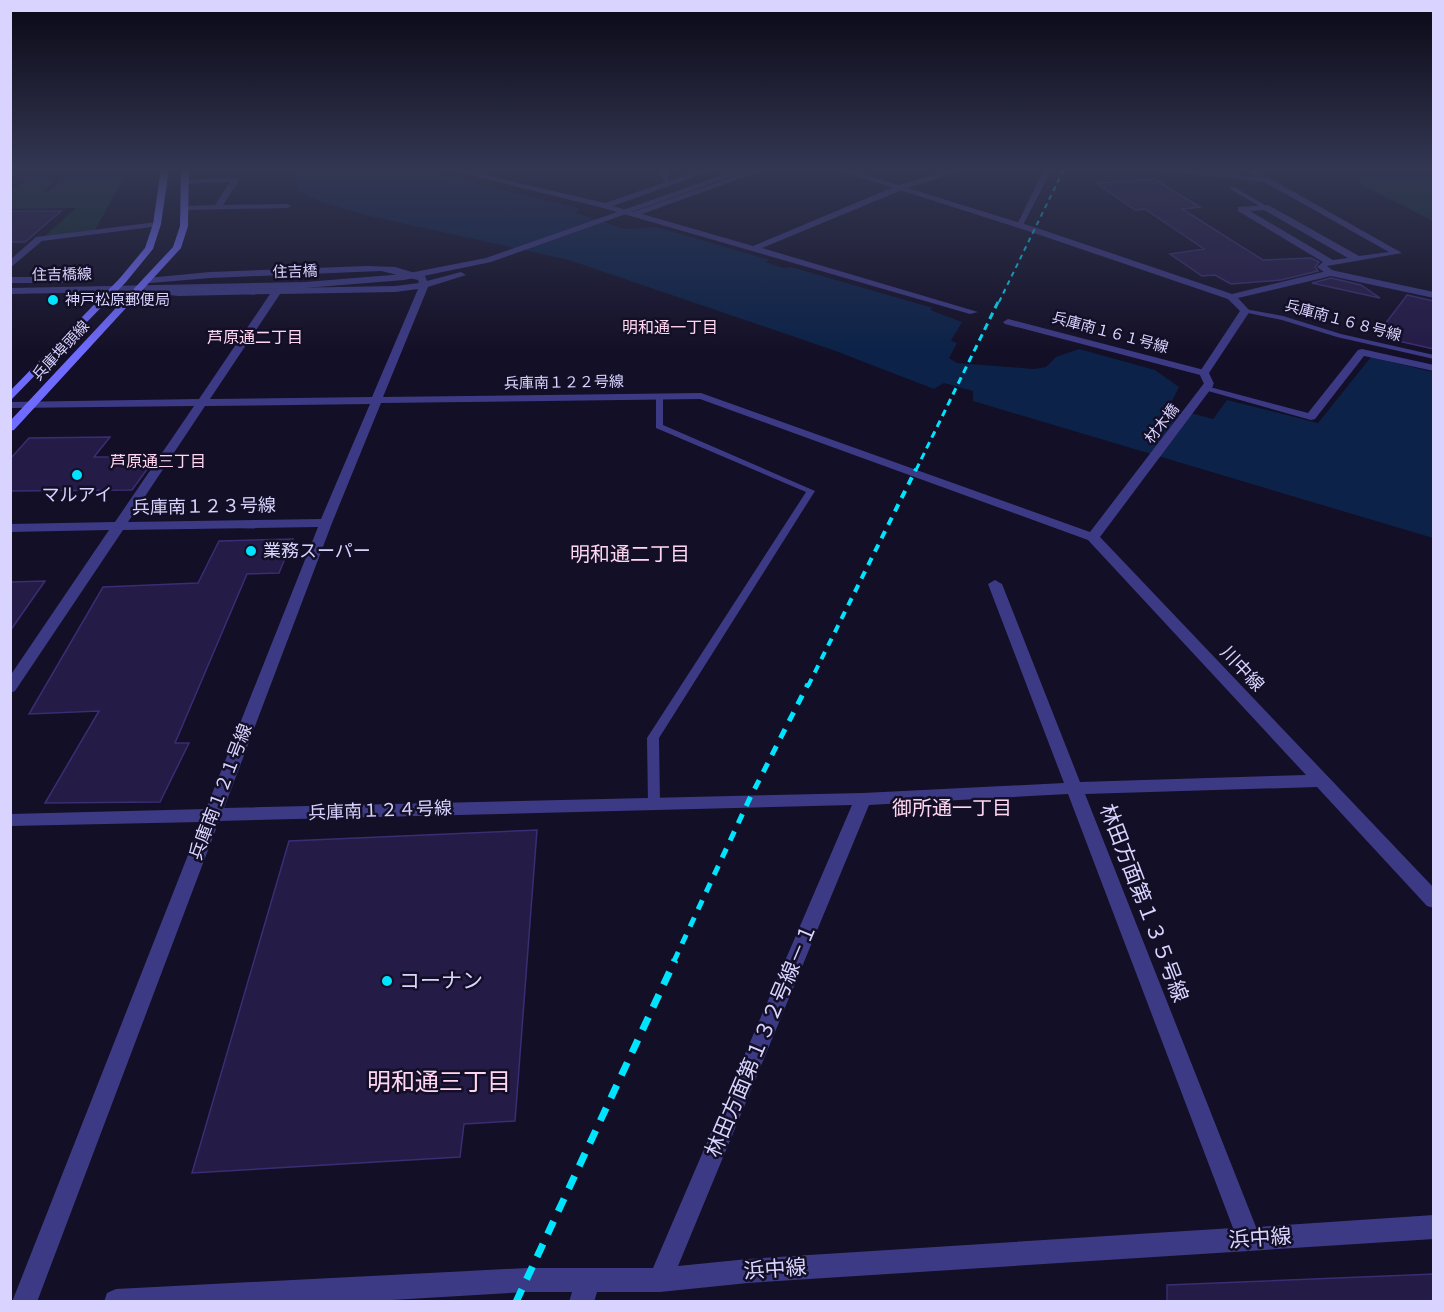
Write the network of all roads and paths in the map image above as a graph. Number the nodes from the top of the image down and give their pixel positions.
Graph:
1 (108, 230) edge
2 (155, 230) edge
3 (183, 230) edge
4 (550, 230) edge
5 (574, 230) edge
6 (689, 230) edge
7 (798, 230) edge
8 (1034, 230) edge
9 (1277, 230) edge
10 (1306, 230) edge
11 (1357, 230) edge
12 (753, 249) junction
13 (1357, 259) junction
14 (10, 265) edge
15 (1332, 268) junction
16 (461, 275) dead end
17 (10, 280) edge
18 (123, 280) junction
19 (150, 280) junction
20 (188, 284) junction
21 (424, 285) junction
22 (114, 290) junction
23 (140, 290) junction
24 (10, 291) edge
25 (277, 291) junction
26 (1434, 295) edge
27 (1231, 297) junction
28 (1245, 311) junction
29 (973, 312) dead end
30 (1008, 322) dead end
31 (1434, 357) edge
32 (1434, 368) edge
33 (1207, 382) junction
34 (659, 396) junction
35 (10, 398) edge
36 (377, 400) junction
37 (202, 403) junction
38 (10, 405) edge
39 (32, 405) junction
40 (10, 428) edge
41 (326, 523) junction
42 (118, 526) junction
43 (10, 528) edge
44 (1093, 537) junction
45 (995, 584) dead end
46 (10, 688) edge
47 (1320, 781) junction
48 (1075, 788) junction
49 (863, 799) junction
50 (654, 803) junction
51 (213, 815) junction
52 (10, 820) edge
53 (1434, 901) edge
54 (1434, 1227) edge
55 (1249, 1239) junction
56 (660, 1280) junction
57 (585, 1291) edge
58 (24, 1302) edge
59 (116, 1302) edge

1 - 14 street
2 - 18 main road, 兵庫埠頭線
3 - 19 main road, 兵庫埠頭線
4 - 20 street, 住吉橋
5 - 20 street, 住吉橋
6 - 12 street
7 - 12 street
8 - 27 street
9 - 15 street
10 - 13 street
11 - 13 street
12 - 29 street
13 - 15 street
15 - 26 street
15 - 27 street
16 - 21 street
17 - 18 street, 住吉橋線
18 - 19 street, 住吉橋線
18 - 22 main road, 兵庫埠頭線
19 - 20 street
19 - 21 street
19 - 23 main road, 兵庫埠頭線
20 - 23 street
21 - 25 street
21 - 36 street, 兵庫南１２１号線
22 - 23 street, 住吉橋線
22 - 24 street, 住吉橋線
22 - 35 main road, 兵庫埠頭線
23 - 25 street
23 - 39 main road, 兵庫埠頭線
25 - 37 street
27 - 28 street
28 - 31 lane, 兵庫南１６８号線
28 - 33 street, 材木橋
30 - 33 street, 兵庫南１６１号線
32 - 33 street, 兵庫南１６１号線
33 - 44 street, 材木橋
34 - 36 street, 兵庫南１２２号線
34 - 44 street, 兵庫南１２２号線
34 - 50 lane
36 - 37 street, 兵庫南１２２号線
36 - 41 street, 兵庫南１２１号線
37 - 39 street, 兵庫南１２２号線
37 - 42 street
38 - 39 street, 兵庫南１２２号線
39 - 40 main road, 兵庫埠頭線
41 - 42 street, 兵庫南１２３号線
41 - 51 street, 兵庫南１２１号線
42 - 43 street, 兵庫南１２３号線
42 - 46 street
44 - 47 street, 川中線
45 - 48 street, 林田方面第１３５号線
47 - 48 street, 兵庫南１２４号線
47 - 53 street, 川中線
48 - 49 street, 兵庫南１２４号線
48 - 55 street, 林田方面第１３５号線
49 - 50 street, 兵庫南１２４号線
49 - 56 street, 林田方面第１３２号線－１
50 - 51 street, 兵庫南１２４号線
51 - 52 street, 兵庫南１２４号線
51 - 58 street, 兵庫南１２１号線
54 - 55 street, 浜中線
55 - 56 street, 浜中線
56 - 57 street, 浜中線
57 - 59 street, 浜中線

